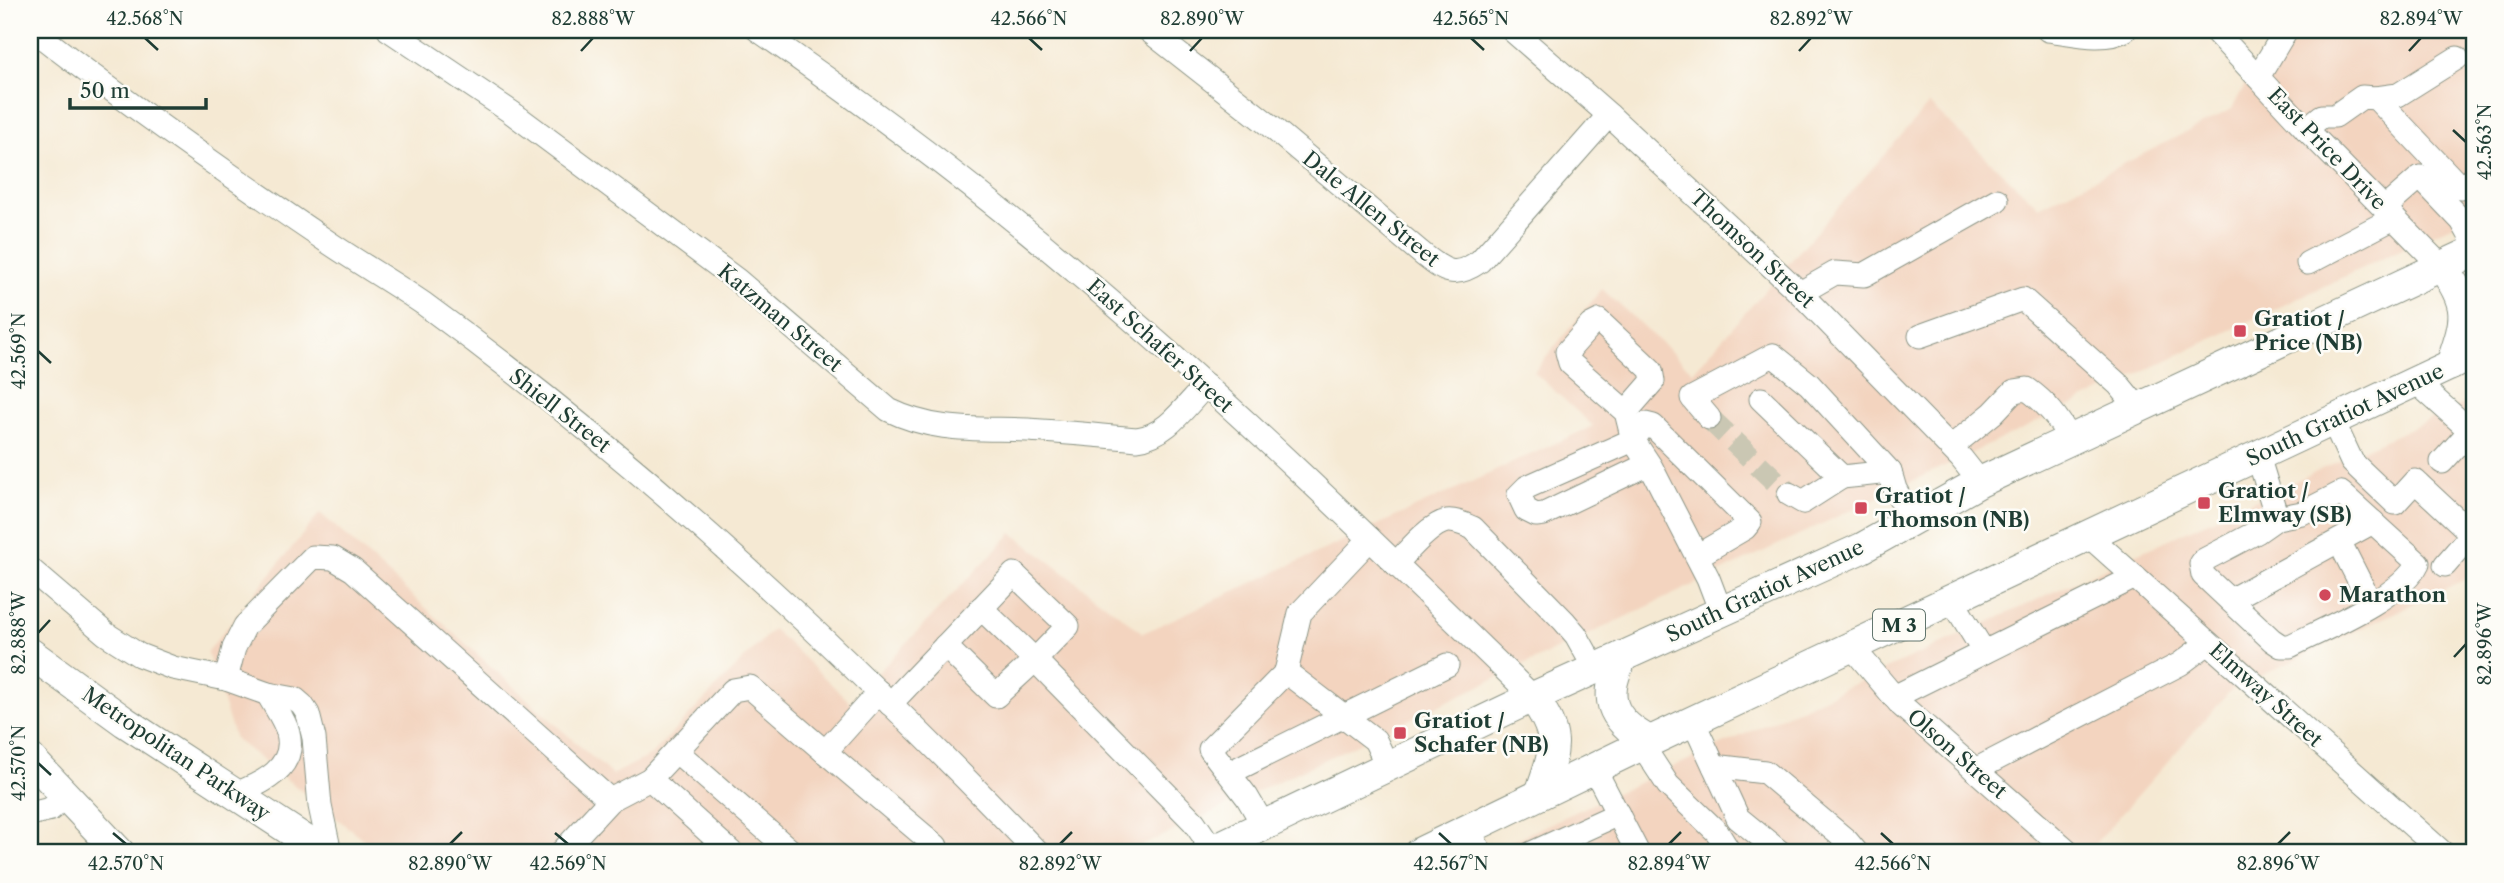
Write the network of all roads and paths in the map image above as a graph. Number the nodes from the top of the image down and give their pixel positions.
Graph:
1 (33, 30) edge
2 (389, 30) edge
3 (758, 30) edge
4 (1148, 30) edge
5 (1512, 30) edge
6 (2048, 30) edge
7 (2125, 30) edge
8 (2214, 30) edge
9 (2286, 30) edge
10 (2457, 58) dead end
11 (2258, 77) junction
12 (2376, 99) junction
13 (1609, 115) junction
14 (2306, 129) junction
15 (2474, 178) edge
16 (1997, 200) dead end
17 (2389, 213) junction
18 (2474, 243) edge
19 (2474, 251) edge
20 (2308, 263) dead end
21 (2442, 267) junction
22 (1800, 293) junction
23 (1920, 336) dead end
24 (2463, 360) edge
25 (2416, 382) junction
26 (1206, 384) junction
27 (1761, 399) dead end
28 (2138, 408) junction
29 (1626, 412) dead end
30 (1709, 418) tunnel mouth
31 (2333, 421) junction
32 (2472, 432) edge
33 (2070, 439) junction
34 (1633, 440) junction
35 (1951, 447) junction
36 (2258, 456) junction
37 (2442, 462) dead end
38 (1651, 467) junction
39 (1890, 472) junction
40 (1842, 477) junction
41 (1980, 482) junction
42 (1788, 494) dead end
43 (2384, 514) junction
44 (2277, 518) junction
45 (1912, 520) junction
46 (2089, 536) junction
47 (1370, 539) junction
48 (2339, 541) junction
49 (1697, 556) junction
50 (1396, 564) junction
51 (2445, 565) dead end
52 (30, 569) edge
53 (2135, 577) junction
54 (1952, 600) junction
55 (2230, 600) junction
56 (2371, 604) junction
57 (981, 608) junction
58 (1721, 612) junction
59 (2208, 643) junction
60 (945, 646) junction
61 (1852, 647) junction
62 (1984, 652) junction
63 (30, 653) edge
64 (1623, 656) junction
65 (1035, 660) junction
66 (1447, 665) dead end
67 (1595, 669) junction
68 (1286, 672) junction
69 (226, 679) junction
70 (268, 694) junction
71 (1533, 697) junction
72 (1894, 697) junction
73 (885, 698) junction
74 (1344, 716) junction
75 (1693, 721) junction
76 (1646, 743) junction
77 (676, 751) junction
78 (825, 752) junction
79 (30, 758) edge
80 (1388, 766) junction
81 (1714, 766) junction
82 (1594, 768) junction
83 (1975, 771) junction
84 (1229, 773) junction
85 (650, 779) junction
86 (235, 794) junction
87 (1540, 794) junction
88 (64, 795) junction
89 (610, 800) junction
90 (30, 814) edge
91 (1618, 814) junction
92 (1264, 826) junction
93 (1474, 841) edge
94 (1210, 851) edge
95 (120, 853) edge
96 (327, 853) edge
97 (561, 853) edge
98 (732, 853) edge
99 (793, 853) edge
100 (937, 853) edge
101 (1038, 853) edge
102 (1419, 853) edge
103 (1532, 853) edge
104 (1638, 853) edge
105 (1730, 853) edge
106 (1780, 853) edge
107 (1857, 853) edge
108 (2070, 853) edge
109 (2443, 853) edge

1 - 73 street, Shiell Street
2 - 26 street, Katzman Street
3 - 26 street, East Schafer Street
4 - 13 street, Dale Allen Street
5 - 13 street, Thomson Street
6 - 7 street
8 - 11 street, East Price Drive
9 - 11 street
10 - 12 street
11 - 14 street, East Price Drive
12 - 14 street
12 - 15 street
13 - 22 street, Thomson Street
14 - 17 street, East Price Drive
16 - 22 street
17 - 18 street
17 - 20 street
17 - 21 street, East Price Drive
19 - 21 main road, South Gratiot Avenue
21 - 24 main road
21 - 28 main road, South Gratiot Avenue
22 - 35 street, Thomson Street
23 - 28 street
24 - 25 main road, South Gratiot Avenue / M 3
25 - 31 main road, South Gratiot Avenue / M 3
25 - 32 street
26 - 47 street, East Schafer Street
27 - 40 street
28 - 33 main road, South Gratiot Avenue
29 - 34 street
30 - 39 street
31 - 36 main road, South Gratiot Avenue / M 3
31 - 43 street
32 - 37 street
33 - 35 street
33 - 41 main road, South Gratiot Avenue
34 - 38 street
34 - 38 street
34 - 49 street
35 - 41 street, Thomson Street
36 - 44 street
36 - 46 main road, South Gratiot Avenue / M 3
38 - 49 street
39 - 40 street
39 - 45 street
40 - 42 street
41 - 45 main road, South Gratiot Avenue
43 - 44 street
43 - 48 street
43 - 51 street
43 - 56 street
44 - 55 street
45 - 58 main road, South Gratiot Avenue
46 - 53 street, Elmway Street
46 - 54 main road, South Gratiot Avenue / M 3
47 - 50 street, East Schafer Street
47 - 68 street
48 - 55 street
48 - 56 street
49 - 58 street
50 - 67 street
50 - 71 street, East Schafer Street
52 - 69 street
53 - 59 street, Elmway Street
53 - 62 street
54 - 61 main road, South Gratiot Avenue / M 3
54 - 62 street
55 - 56 street
57 - 60 street
57 - 65 street
57 - 65 street
58 - 64 main road, South Gratiot Avenue
59 - 83 street
59 - 109 street, Elmway Street
60 - 65 street
60 - 73 street
61 - 72 street, Olson Street
61 - 75 main road, South Gratiot Avenue / M 3
62 - 72 street
63 - 86 main road, Metropolitan Parkway
64 - 67 main road, South Gratiot Avenue
64 - 76 main road
65 - 94 street
66 - 74 street
67 - 71 main road, South Gratiot Avenue
68 - 74 street
68 - 84 street
69 - 70 street
69 - 89 street
70 - 86 street
70 - 96 street
71 - 80 main road, South Gratiot Avenue
71 - 87 main road
72 - 83 street, Olson Street
73 - 78 street
73 - 101 street, Shiell Street
74 - 80 street
74 - 84 street
75 - 76 main road, South Gratiot Avenue / M 3
75 - 81 street
76 - 82 main road, South Gratiot Avenue / M 3
76 - 105 street
77 - 78 street
77 - 85 street
77 - 99 street
78 - 100 street
79 - 88 main road
80 - 92 main road, South Gratiot Avenue
81 - 106 street
81 - 107 street
82 - 87 main road, South Gratiot Avenue / M 3
82 - 91 street
83 - 108 street, Olson Street
84 - 92 street
85 - 89 street
85 - 98 street
86 - 96 main road, Metropolitan Parkway
87 - 93 main road, South Gratiot Avenue / M 3
88 - 90 street
88 - 95 main road
89 - 97 street
91 - 103 street
91 - 104 street
92 - 94 main road, South Gratiot Avenue
93 - 102 main road, South Gratiot Avenue / M 3

